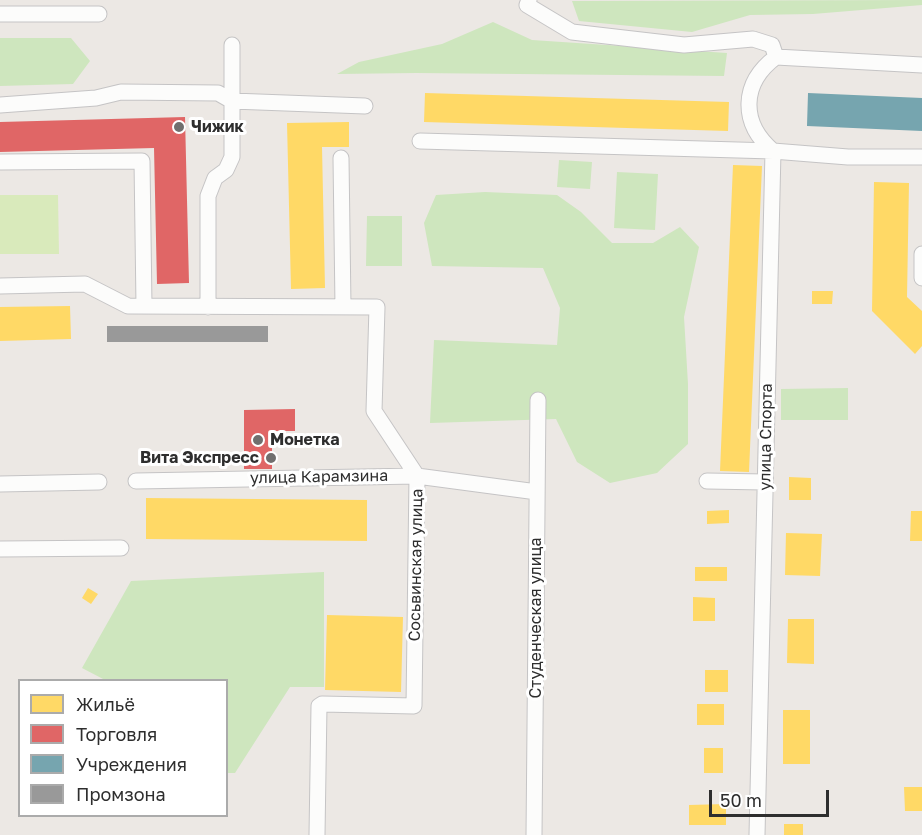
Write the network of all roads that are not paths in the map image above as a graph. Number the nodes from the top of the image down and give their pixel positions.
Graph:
1 (529, 0) edge
2 (0, 14) edge
3 (99, 14) dead end
4 (232, 45) dead end
5 (776, 57) junction
6 (922, 65) edge
7 (232, 101) junction
8 (0, 105) edge
9 (365, 106) dead end
10 (420, 141) dead end
11 (773, 151) junction
12 (922, 157) edge
13 (341, 158) dead end
14 (0, 162) edge
15 (922, 254) edge
16 (922, 278) edge
17 (0, 286) edge
18 (144, 306) junction
19 (208, 307) junction
20 (344, 307) junction
21 (538, 400) dead end
22 (417, 476) junction
23 (136, 481) dead end
24 (707, 481) dead end
25 (99, 482) dead end
26 (765, 482) junction
27 (0, 484) edge
28 (537, 492) junction
29 (121, 548) dead end
30 (0, 549) edge
31 (317, 835) edge
32 (534, 835) edge
33 (758, 835) edge

1 - 5 street
2 - 3 street
4 - 7 street
5 - 6 street
5 - 11 street
7 - 8 street
7 - 9 street
7 - 19 street
10 - 11 street
11 - 12 street
11 - 26 street, улица Спорта
13 - 20 street
14 - 18 street
15 - 16 street
17 - 18 street, Сосьвинская улица
18 - 19 street, Сосьвинская улица
19 - 20 street, Сосьвинская улица
20 - 22 street, Сосьвинская улица
21 - 28 street, Студенческая улица
22 - 23 street, улица Карамзина
22 - 28 street, улица Карамзина
22 - 31 street, Сосьвинская улица
24 - 26 street
25 - 27 street
26 - 33 street, улица Спорта
28 - 32 street, Студенческая улица
29 - 30 street

